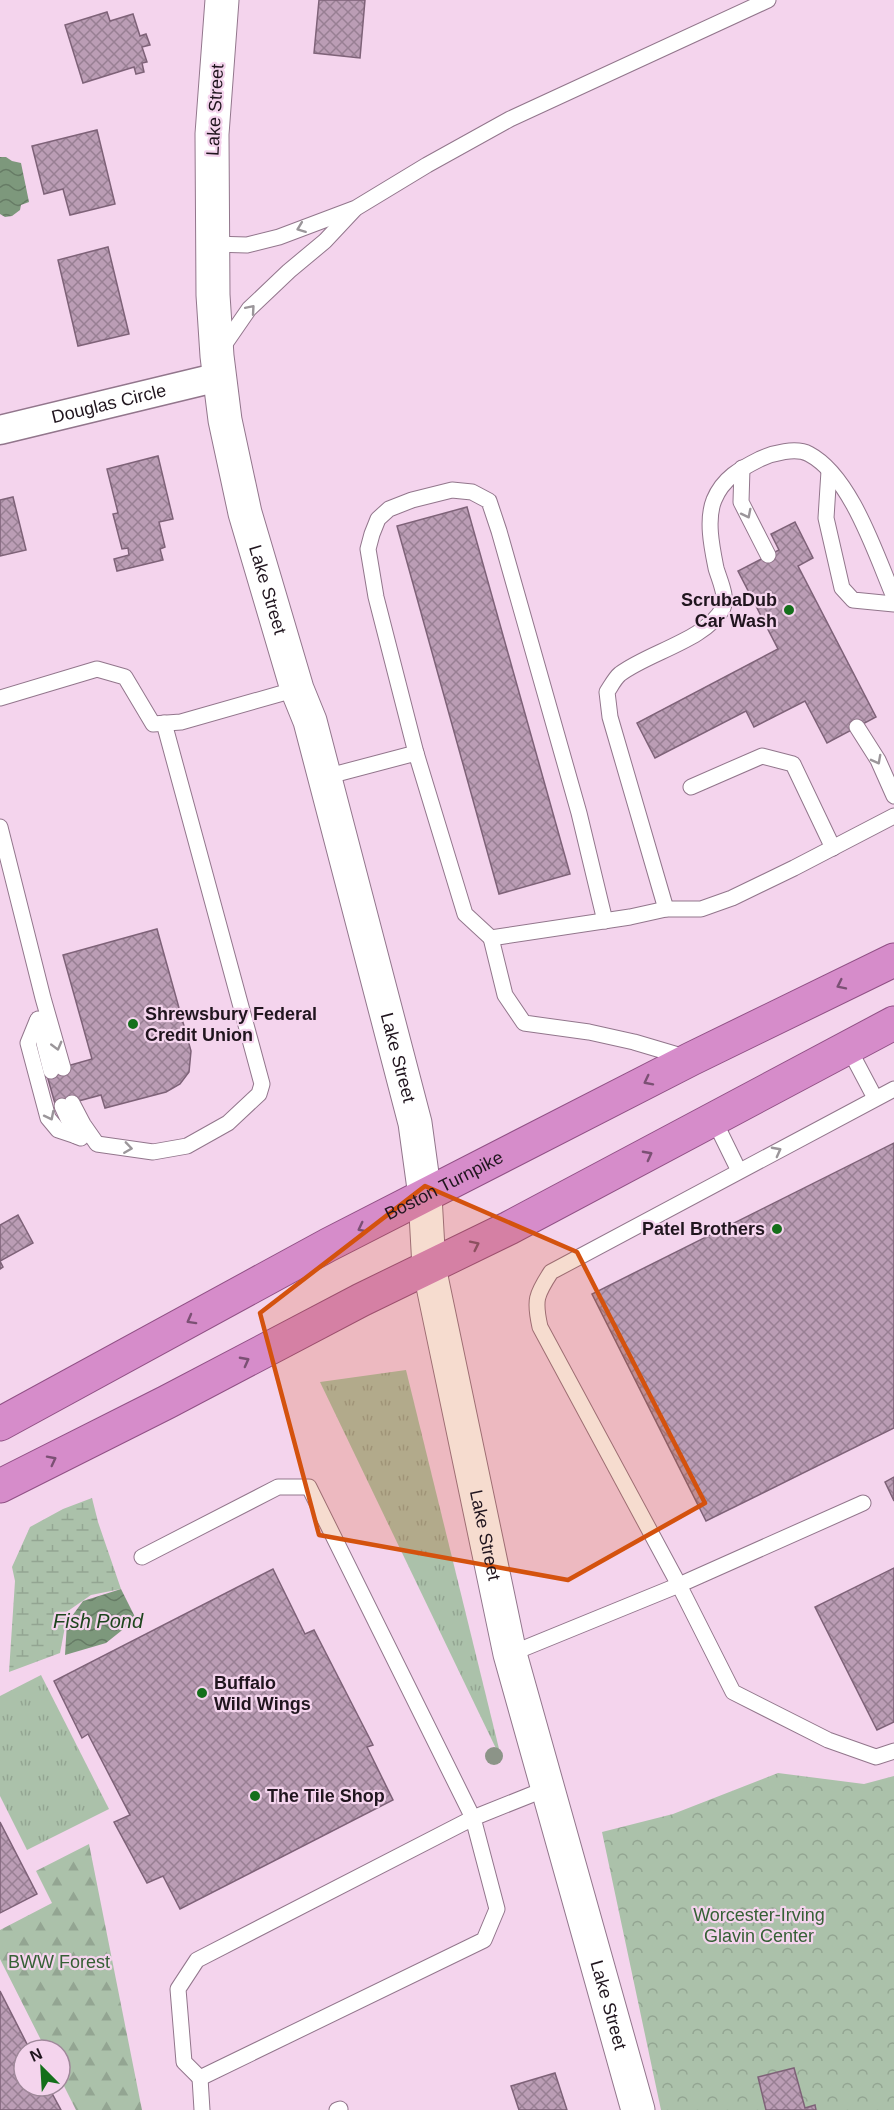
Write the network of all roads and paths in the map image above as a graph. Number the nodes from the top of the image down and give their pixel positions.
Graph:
1 (222, 0) edge
2 (768, 0) edge
3 (356, 208) junction
4 (212, 244) junction
5 (218, 367) junction
6 (0, 430) edge
7 (742, 468) junction
8 (829, 471) junction
9 (768, 555) dead end
10 (894, 597) edge
11 (894, 604) edge
12 (297, 689) junction
13 (0, 699) edge
14 (164, 723) junction
15 (857, 727) dead end
16 (416, 753) junction
17 (325, 777) junction
18 (691, 787) dead end
19 (894, 796) edge
20 (894, 816) edge
21 (0, 827) edge
22 (833, 848) junction
23 (666, 909) junction
24 (605, 921) junction
25 (490, 938) junction
26 (894, 960) edge
27 (43, 998) junction
28 (37, 1021) junction
29 (894, 1023) edge
30 (848, 1047) junction
31 (691, 1059) junction
32 (894, 1089) edge
33 (875, 1098) junction
34 (714, 1120) junction
35 (76, 1136) junction
36 (97, 1144) junction
37 (740, 1171) junction
38 (425, 1196) junction
39 (429, 1267) junction
40 (0, 1424) edge
41 (0, 1486) edge
42 (863, 1503) dead end
43 (142, 1557) dead end
44 (679, 1585) junction
45 (510, 1654) junction
46 (894, 1751) edge
47 (548, 1788) junction
48 (473, 1818) junction
49 (200, 2078) junction
50 (202, 2110) edge
51 (638, 2110) edge

1 - 4 street, Lake Street
2 - 3 lane
3 -> 4 lane
5 -> 3 lane
4 - 5 street, Lake Street
5 - 6 street, Douglas Circle
5 - 12 street, Lake Street
7 - 8 lane
7 -> 9 lane
7 - 23 lane
8 - 10 lane
8 - 11 lane
12 - 14 lane
12 - 17 street, Lake Street
13 - 14 lane
36 -> 14 lane
15 -> 19 lane
16 - 17 lane
16 - 24 lane
16 - 25 lane
17 - 38 street, Lake Street
18 - 22 lane
20 - 22 lane
21 - 27 lane
22 - 23 lane
23 - 24 lane
24 - 25 lane
25 - 31 lane
26 -> 31 highway, Boston Turnpike
27 - 28 lane
27 -> 28 lane
28 -> 35 lane
29 - 30 highway
30 - 33 lane
30 - 34 highway
31 -> 38 highway, Boston Turnpike
32 - 33 lane
37 -> 33 lane
34 - 37 lane
39 -> 34 highway
35 - 36 lane
35 - 36 lane
37 - 44 lane
38 - 39 street, Lake Street
38 -> 40 highway, Boston Turnpike
41 -> 39 highway
39 - 45 street, Lake Street
42 - 44 lane
43 - 48 lane
44 - 45 lane
44 - 46 lane
45 - 47 street, Lake Street
47 - 48 lane
47 - 51 street, Lake Street
48 - 49 lane
48 - 49 lane
49 - 50 lane

